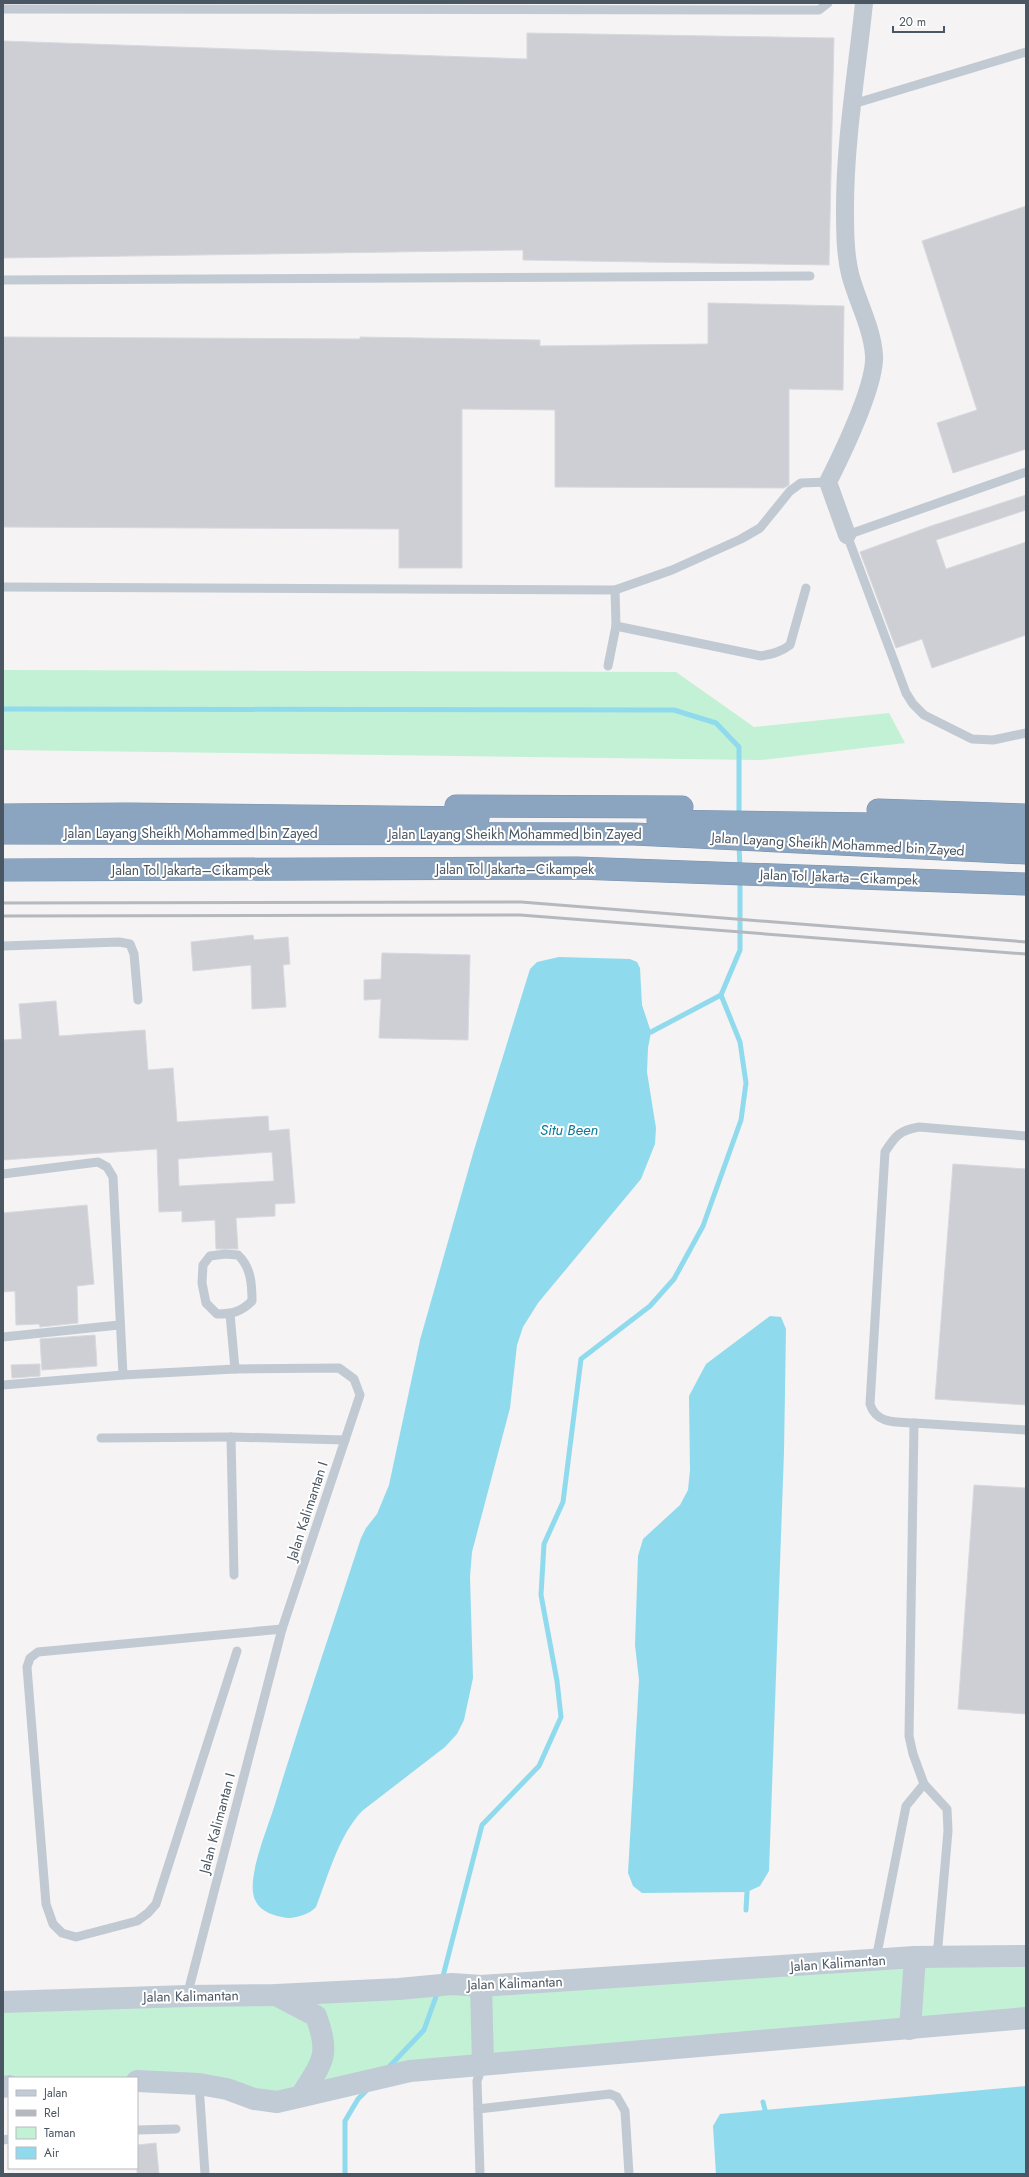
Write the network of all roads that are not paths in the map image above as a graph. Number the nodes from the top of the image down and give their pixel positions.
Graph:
1 (828, 3) edge
2 (864, 3) edge
3 (357, 6) edge
4 (3, 9) edge
5 (1026, 52) edge
6 (853, 104) junction
7 (810, 276) dead end
8 (3, 280) edge
9 (1026, 472) edge
10 (828, 482) junction
11 (847, 535) junction
12 (3, 587) edge
13 (806, 588) dead end
14 (615, 590) junction
15 (616, 626) junction
16 (608, 666) dead end
17 (1026, 732) edge
18 (3, 803) edge
19 (3, 815) edge
20 (1026, 815) edge
21 (3, 833) edge
22 (1026, 834) edge
23 (1026, 853) edge
24 (3, 870) edge
25 (1026, 884) edge
26 (3, 946) edge
27 (138, 1000) dead end
28 (1026, 1136) edge
29 (3, 1174) edge
30 (230, 1314) junction
31 (119, 1325) junction
32 (3, 1337) edge
33 (235, 1369) junction
34 (123, 1375) junction
35 (3, 1385) edge
36 (914, 1423) junction
37 (1026, 1430) edge
38 (231, 1437) junction
39 (101, 1438) dead end
40 (345, 1440) junction
41 (234, 1575) dead end
42 (282, 1629) junction
43 (237, 1651) dead end
44 (924, 1784) junction
45 (1026, 1956) edge
46 (915, 1957) junction
47 (937, 1958) junction
48 (875, 1960) junction
49 (481, 1986) junction
50 (276, 1995) junction
51 (187, 1996) junction
52 (3, 2002) edge
53 (1026, 2018) edge
54 (910, 2029) junction
55 (483, 2064) junction
56 (138, 2081) edge
57 (199, 2084) junction
58 (301, 2096) junction
59 (478, 2109) junction
60 (176, 2128) dead end
61 (138, 2130) edge
62 (205, 2174) edge
63 (480, 2174) edge
64 (629, 2174) edge

1 - 3 lane
2 - 6 street
3 - 4 lane
5 - 6 lane
6 - 10 street
7 - 8 lane
9 - 11 lane
10 - 11 street
10 - 14 lane
11 - 17 lane
12 - 14 lane
13 - 15 lane
14 - 15 lane
15 - 16 lane
18 - 20 highway
19 - 22 highway, Jalan Layang Sheikh Mohammed bin Zayed
21 - 23 highway, Jalan Layang Sheikh Mohammed bin Zayed
24 - 25 highway, Jalan Tol Jakarta–Cikampek
26 - 27 lane
28 - 36 lane
29 - 31 lane
30 - 30 lane
30 - 33 lane
31 - 32 lane
31 - 34 lane
33 - 34 lane, Jalan Kalimantan I
33 - 40 lane, Jalan Kalimantan I
34 - 35 lane, Jalan Kalimantan I
36 - 37 lane
36 - 44 lane
38 - 39 lane
38 - 40 lane
38 - 41 lane
40 - 42 lane, Jalan Kalimantan I
42 - 43 lane
42 - 51 lane, Jalan Kalimantan I
44 - 47 lane
44 - 48 lane
45 - 47 street, Jalan Kalimantan
46 - 47 street, Jalan Kalimantan
46 - 48 street, Jalan Kalimantan
46 - 54 street
48 - 49 street, Jalan Kalimantan
49 - 50 street, Jalan Kalimantan
49 - 55 street
50 - 51 street, Jalan Kalimantan
50 - 58 street
51 - 52 street, Jalan Kalimantan
53 - 54 street
54 - 55 street
55 - 58 street
55 - 59 lane
56 - 57 street
57 - 58 street
57 - 62 lane
59 - 63 lane
59 - 64 lane
60 - 61 lane

